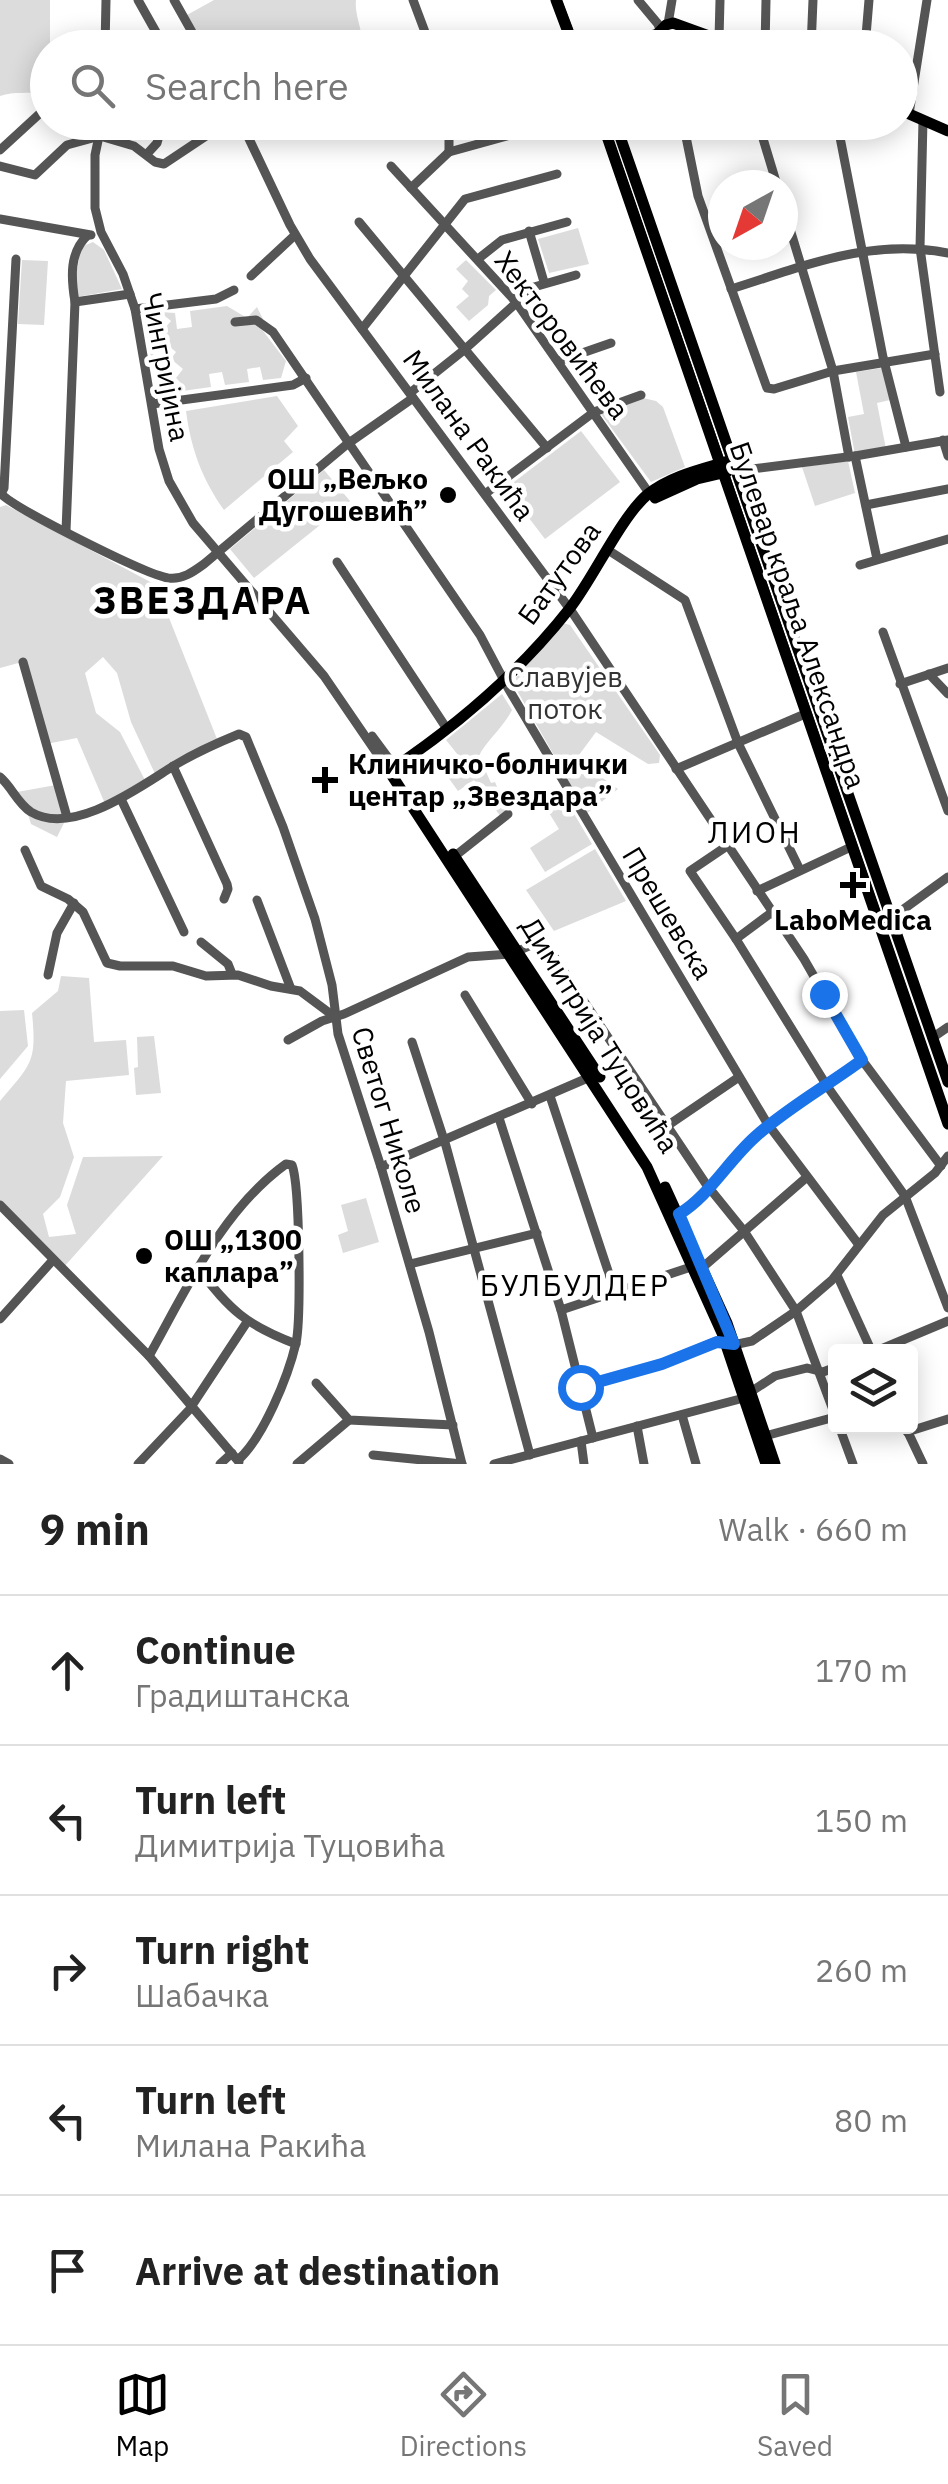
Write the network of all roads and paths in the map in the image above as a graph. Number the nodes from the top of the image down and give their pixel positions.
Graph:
1 (106, 0) edge
2 (138, 0) edge
3 (174, 0) edge
4 (413, 0) edge
5 (556, 0) edge
6 (638, 0) edge
7 (672, 0) edge
8 (720, 0) edge
9 (766, 0) edge
10 (813, 0) edge
11 (868, 0) edge
12 (927, 0) edge
13 (662, 29) junction
14 (105, 30) edge
15 (154, 30) edge
16 (190, 30) edge
17 (425, 30) edge
18 (567, 30) edge
19 (695, 30) edge
20 (719, 30) edge
21 (765, 30) edge
22 (811, 30) edge
23 (867, 30) edge
24 (918, 46) edge
25 (918, 118) edge
26 (923, 120) junction
27 (30, 123) edge
28 (948, 131) edge
29 (87, 140) edge
30 (99, 140) edge
31 (116, 140) edge
32 (158, 140) edge
33 (194, 140) edge
34 (250, 140) edge
35 (449, 140) edge
36 (492, 140) edge
37 (608, 140) edge
38 (621, 140) edge
39 (687, 140) edge
40 (763, 140) edge
41 (841, 140) edge
42 (0, 150) edge
43 (449, 152) junction
44 (146, 154) junction
45 (0, 166) edge
46 (391, 166) dead end
47 (772, 170) edge
48 (557, 174) dead end
49 (411, 188) junction
50 (0, 219) edge
51 (359, 222) dead end
52 (567, 222) dead end
53 (445, 223) junction
54 (528, 232) junction
55 (88, 235) junction
56 (295, 235) junction
57 (104, 238) junction
58 (920, 248) junction
59 (862, 250) junction
60 (948, 253) edge
61 (798, 255) edge
62 (16, 259) dead end
63 (478, 259) junction
64 (802, 268) junction
65 (402, 275) junction
66 (576, 275) dead end
67 (251, 276) dead end
68 (544, 282) junction
69 (234, 290) dead end
70 (731, 290) junction
71 (130, 294) junction
72 (75, 302) junction
73 (516, 302) junction
74 (135, 310) junction
75 (235, 322) dead end
76 (362, 329) junction
77 (611, 344) dead end
78 (464, 350) junction
79 (935, 354) junction
80 (559, 362) junction
81 (884, 362) junction
82 (833, 371) junction
83 (306, 378) junction
84 (940, 392) dead end
85 (411, 395) junction
86 (641, 395) dead end
87 (152, 404) junction
88 (594, 412) junction
89 (946, 440) edge
90 (350, 442) junction
91 (906, 447) junction
92 (547, 448) junction
93 (948, 456) edge
94 (852, 457) junction
95 (734, 465) junction
96 (720, 468) junction
97 (948, 489) edge
98 (0, 493) edge
99 (650, 493) junction
100 (484, 494) junction
101 (866, 505) junction
102 (630, 518) junction
103 (66, 531) junction
104 (948, 539) edge
105 (608, 550) junction
106 (217, 552) junction
107 (877, 559) junction
108 (337, 562) dead end
109 (860, 565) dead end
110 (569, 608) junction
111 (882, 632) dead end
112 (23, 662) dead end
113 (948, 668) edge
114 (929, 674) junction
115 (505, 682) junction
116 (900, 684) junction
117 (948, 694) edge
118 (805, 714) junction
119 (447, 730) junction
120 (738, 742) junction
121 (174, 766) junction
122 (676, 769) junction
123 (392, 770) junction
124 (0, 777) edge
125 (944, 788) edge
126 (121, 799) junction
127 (948, 811) edge
128 (508, 814) dead end
129 (68, 817) junction
130 (727, 846) junction
131 (852, 847) junction
132 (24, 850) dead end
133 (455, 856) junction
134 (800, 870) junction
135 (948, 877) edge
136 (757, 891) junction
137 (224, 899) dead end
138 (256, 900) dead end
139 (74, 903) junction
140 (772, 913) junction
141 (885, 923) junction
142 (184, 932) dead end
143 (736, 939) junction
144 (200, 942) dead end
145 (515, 953) junction
146 (232, 974) junction
147 (48, 976) dead end
148 (291, 989) junction
149 (464, 995) dead end
150 (335, 1017) junction
151 (948, 1027) edge
152 (932, 1038) junction
153 (288, 1040) dead end
154 (412, 1042) dead end
155 (862, 1060) junction
156 (590, 1077) junction
157 (739, 1077) junction
158 (948, 1082) edge
159 (826, 1086) junction
160 (550, 1096) junction
161 (532, 1104) junction
162 (499, 1118) junction
163 (948, 1124) edge
164 (667, 1126) junction
165 (769, 1126) junction
166 (445, 1142) junction
167 (948, 1156) edge
168 (941, 1166) junction
169 (382, 1167) junction
170 (807, 1178) junction
171 (708, 1188) junction
172 (905, 1196) junction
173 (0, 1205) edge
174 (679, 1214) junction
175 (744, 1231) junction
176 (536, 1232) junction
177 (860, 1246) junction
178 (474, 1248) junction
179 (53, 1260) junction
180 (410, 1264) junction
181 (698, 1266) junction
182 (198, 1269) junction
183 (837, 1276) junction
184 (615, 1292) junction
185 (948, 1308) edge
186 (561, 1310) junction
187 (796, 1311) junction
188 (0, 1319) edge
189 (948, 1321) edge
190 (247, 1322) junction
191 (730, 1343) junction
192 (296, 1344) junction
193 (869, 1344) edge
194 (892, 1344) edge
195 (149, 1356) junction
196 (828, 1369) edge
197 (818, 1372) junction
198 (316, 1383) dead end
199 (580, 1387) junction
200 (748, 1395) junction
201 (828, 1398) edge
202 (192, 1407) junction
203 (682, 1414) junction
204 (350, 1420) junction
205 (828, 1420) edge
206 (948, 1420) edge
207 (453, 1425) junction
208 (637, 1426) junction
209 (918, 1426) edge
210 (842, 1434) edge
211 (908, 1434) edge
212 (765, 1436) junction
213 (594, 1438) junction
214 (581, 1441) junction
215 (374, 1454) dead end
216 (530, 1455) junction
217 (237, 1459) edge
218 (0, 1460) edge
219 (9, 1464) edge
220 (138, 1464) edge
221 (220, 1464) edge
222 (297, 1464) edge
223 (462, 1464) edge
224 (494, 1464) edge
225 (584, 1464) edge
226 (644, 1464) edge
227 (696, 1464) edge
228 (766, 1464) edge
229 (775, 1464) edge
230 (853, 1464) edge
231 (923, 1464) edge

1 - 14 street
2 - 15 street
3 - 16 street
4 - 17 street
5 - 18 main road
6 - 13 street
7 - 13 street
8 - 20 street
9 - 21 street
10 - 22 street
11 - 23 street
12 - 24 street
13 - 19 main road
25 - 26 main road
26 - 28 main road
26 - 58 street
27 - 42 street
29 - 45 street
30 - 57 street, Чингријина
31 - 44 street
32 - 44 street
33 - 44 street
34 - 56 street, Милана Ракића
35 - 43 street
36 - 43 street
37 - 96 main road, Булевар краља Александра
38 - 95 main road, Булевар краља Александра
39 - 70 street
40 - 47 street
41 - 59 street
43 - 49 street
46 - 49 street, Хекторовићева
48 - 53 street
49 - 53 street, Хекторовићева
50 - 55 street
51 - 65 street
52 - 54 street
53 - 63 street, Хекторовићева
53 - 65 street
54 - 63 street
54 - 68 street
55 - 57 street
55 - 72 street
56 - 67 street
56 - 76 street, Милана Ракића
57 - 71 street, Чингријина
58 - 59 street
58 - 60 street
58 - 79 street
59 - 64 street
59 - 81 street
61 - 64 street
62 - 98 street
63 - 73 street, Хекторовићева
64 - 70 street
64 - 82 street
65 - 76 street
65 - 78 street
66 - 68 street
68 - 73 street
69 - 74 street
70 - 82 street
71 - 72 street
71 - 74 street, Чингријина
72 - 103 street
73 - 78 street
73 - 80 street, Хекторовићева
74 - 87 street, Чингријина
75 - 83 street, Прешевска
76 - 85 street, Милана Ракића
77 - 80 street
78 - 85 street
78 - 92 street
79 - 81 street
79 - 84 street
80 - 88 street, Хекторовићева
81 - 82 street
81 - 91 street
82 - 94 street
83 - 87 street
83 - 90 street, Прешевска
85 - 90 street
85 - 100 street, Милана Ракића
86 - 88 street
87 - 106 street, Чингријина
88 - 92 street
88 - 99 street, Хекторовићева
89 - 91 street
89 - 93 street
90 - 106 street
90 - 115 street, Прешевска
91 - 94 street
92 - 100 street
94 - 95 street
94 - 101 street
95 - 96 main road, Батутова
95 - 141 main road, Булевар краља Александра
96 - 99 main road, Батутова
96 - 102 main road, Батутова
96 - 118 main road, Булевар краља Александра
97 - 101 street
98 - 103 street
99 - 102 main road, Батутова
100 - 110 street, Милана Ракића
101 - 107 street
102 - 105 main road, Батутова
103 - 106 street
104 - 107 street
105 - 110 main road, Батутова
105 - 120 street
106 - 123 street, Димитрија Туцовића
107 - 109 street
108 - 119 street
110 - 115 main road, Батутова
110 - 122 street, Милана Ракића
111 - 116 street
112 - 129 street
113 - 114 street
114 - 116 street
114 - 117 street
115 - 119 main road, Батутова
115 - 157 street, Прешевска
116 - 125 street
118 - 120 street
118 - 131 main road, Булевар краља Александра
119 - 123 main road, Батутова
120 - 122 street
120 - 134 street
121 - 126 street
121 - 137 street
121 - 150 street, Светог Николе
122 - 130 street, Милана Ракића
123 - 133 main road, Димитрија Туцовића
123 - 145 main road, Димитрија Туцовића
124 - 129 street
125 - 127 street
126 - 129 street
126 - 142 street
128 - 133 street
130 - 136 street, Милана Ракића
130 - 143 street
131 - 134 street
131 - 141 main road, Булевар краља Александра
132 - 139 street
133 - 145 main road, Димитрија Туцовића
134 - 136 street
135 - 141 street
136 - 140 street, Милана Ракића
138 - 148 street
139 - 146 street
139 - 147 street
140 - 143 street
140 - 155 street, Милана Ракића
141 - 152 main road, Булевар краља Александра
141 - 163 main road, Булевар краља Александра
143 - 159 street
144 - 146 street
145 - 150 street
145 - 156 main road, Димитрија Туцовића
145 - 164 street
145 - 174 main road, Димитрија Туцовића
146 - 148 street
148 - 150 street
149 - 161 street
150 - 153 street
150 - 169 street, Светог Николе
151 - 152 street
152 - 158 main road, Булевар краља Александра
154 - 166 street
155 - 159 street
155 - 168 street, Милана Ракића
156 - 160 street
156 - 181 main road, Димитрија Туцовића
157 - 164 street
157 - 165 street, Прешевска
159 - 165 street
159 - 172 street
160 - 161 street
160 - 184 street
161 - 162 street
162 - 166 street
162 - 176 street
164 - 171 street
165 - 170 street, Прешевска
165 - 171 street
166 - 169 street
166 - 178 street
167 - 168 street
168 - 172 street
169 - 180 street, Светог Николе
170 - 175 street
170 - 177 street, Прешевска
171 - 174 street
171 - 175 street
172 - 177 street
172 - 185 street
173 - 179 street
174 - 181 main road, Димитрија Туцовића
175 - 181 street
175 - 187 street
176 - 178 street
176 - 186 street
177 - 183 street
178 - 180 street
178 - 216 street
179 - 188 street
179 - 195 street
180 - 207 street, Светог Николе
181 - 184 street
181 - 191 main road, Димитрија Туцовића
182 - 190 street
182 - 192 street
182 - 195 street
183 - 187 street
183 - 193 street
184 - 186 street
186 - 199 street
187 - 191 street
187 - 197 street
189 - 194 street
190 - 192 street
190 - 202 street
191 - 199 street
191 - 200 main road, Димитрија Туцовића
192 - 217 street
195 - 202 street
196 - 197 street
197 - 200 street
197 - 201 street
198 - 204 street
199 - 213 street
200 - 203 street
200 - 212 main road, Димитрија Туцовића
200 - 228 main road, Димитрија Туцовића
202 - 217 street
202 - 220 street
203 - 208 street
203 - 227 street
204 - 207 street
204 - 222 street
205 - 212 street
206 - 209 street
207 - 223 street, Светог Николе
208 - 213 street
208 - 226 street
210 - 230 street
211 - 231 street
212 - 229 main road, Димитрија Туцовића
213 - 214 street
214 - 216 street
214 - 225 street
215 - 223 street
216 - 224 street
217 - 221 street
218 - 219 street

